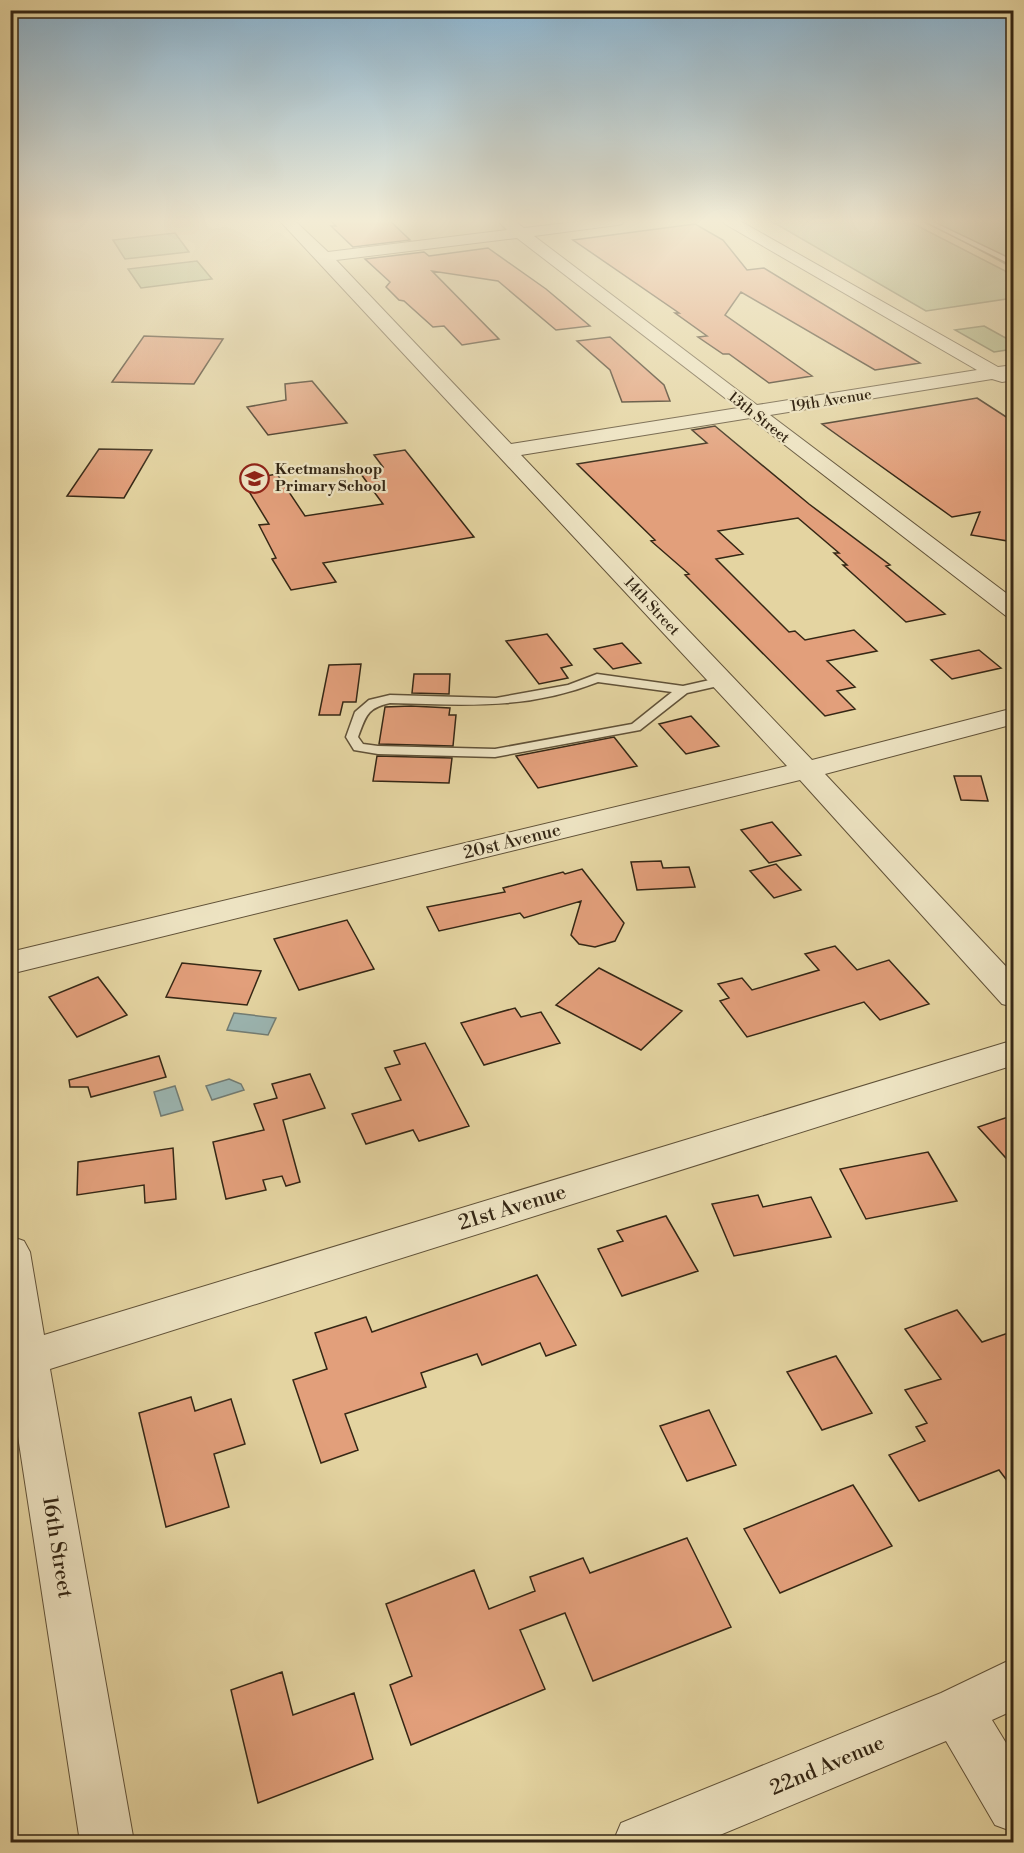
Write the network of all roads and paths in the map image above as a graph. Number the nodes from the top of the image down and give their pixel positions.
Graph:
1 (371, 307) edge
2 (617, 307) edge
3 (888, 307) edge
4 (1004, 372) edge
5 (1014, 384) edge
6 (752, 413) junction
7 (507, 452) junction
8 (1014, 611) edge
9 (723, 681) junction
10 (683, 690) junction
11 (1014, 716) edge
12 (806, 770) junction
13 (10, 963) edge
14 (1014, 996) edge
15 (1014, 1052) edge
16 (10, 1252) edge
17 (19, 1358) edge
18 (1014, 1683) edge
19 (957, 1711) junction
20 (1014, 1806) edge
21 (107, 1842) edge
22 (640, 1842) edge

1 - 7 street, 14th Street
2 - 6 street, 13th Street
3 - 4 street
4 - 5 street
4 - 6 street, 19th Avenue
6 - 7 street, 19th Avenue
6 - 8 street, 13th Street
7 - 9 street, 14th Street
9 - 10 lane
9 - 12 street, 14th Street
10 - 10 lane
11 - 12 street, 20st Avenue
12 - 13 street, 20st Avenue
12 - 14 street, 14th Street
15 - 17 street, 21st Avenue
16 - 17 street, 16th Street
17 - 21 street, 16th Street
18 - 19 street, 22nd Avenue
19 - 20 street
19 - 22 street, 22nd Avenue

